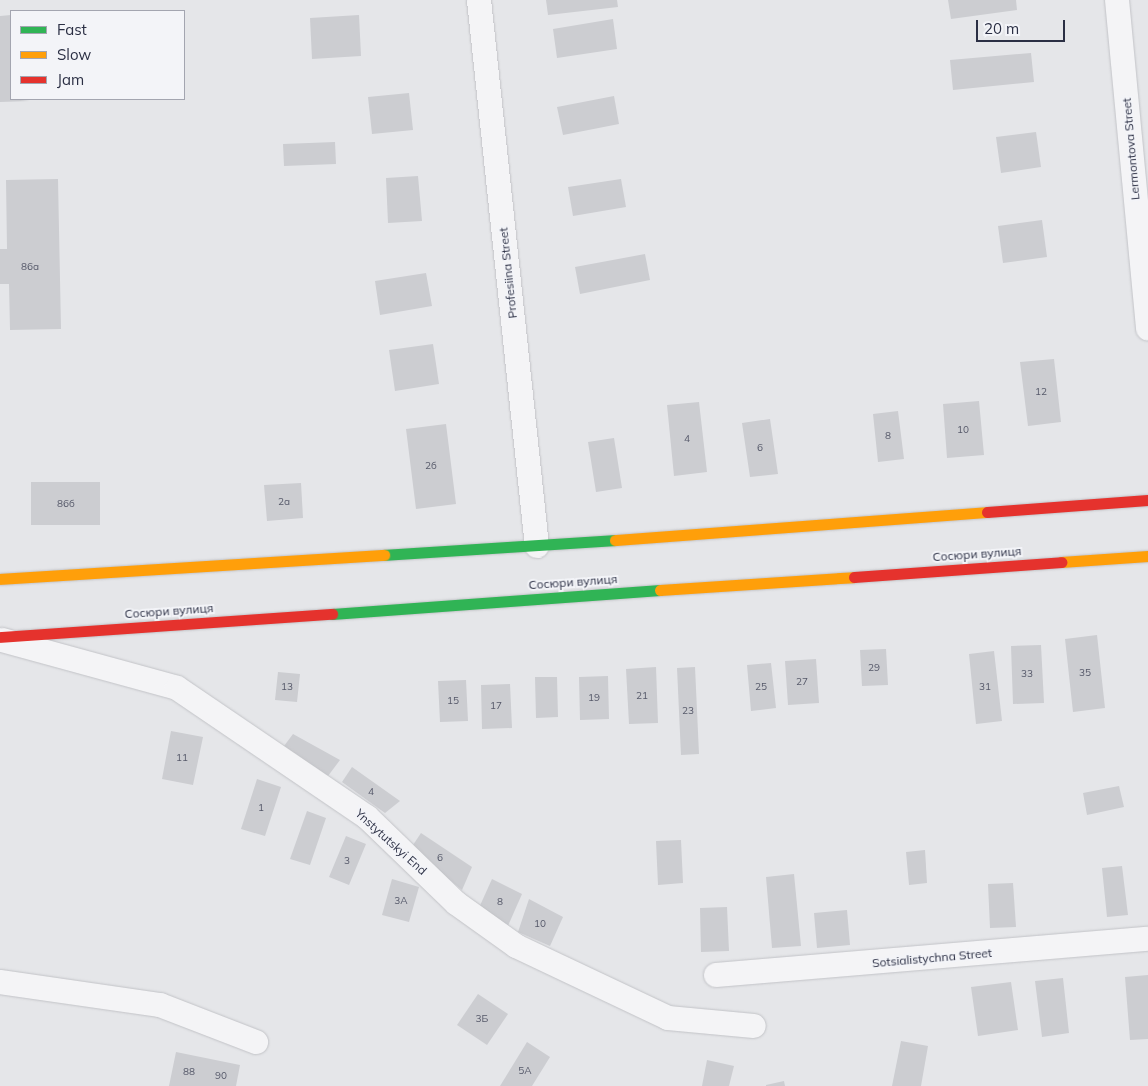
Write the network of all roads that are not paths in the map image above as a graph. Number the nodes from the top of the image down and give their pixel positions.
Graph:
1 (479, 0) edge
2 (1117, 0) edge
3 (1148, 329) edge
4 (1148, 500) edge
5 (537, 546) junction
6 (1148, 556) edge
7 (0, 579) edge
8 (0, 638) edge
9 (1148, 938) edge
10 (716, 975) dead end
11 (0, 982) edge
12 (754, 1026) dead end
13 (256, 1042) dead end

1 - 5 street, Profesiina Street
2 - 3 street, Lermontova Street
4 - 5 street
5 - 7 street
6 - 8 street, Сосюри вулиця
8 - 12 street, Ynstytutskyi End
9 - 10 street, Sotsialistychna Street
11 - 13 street

